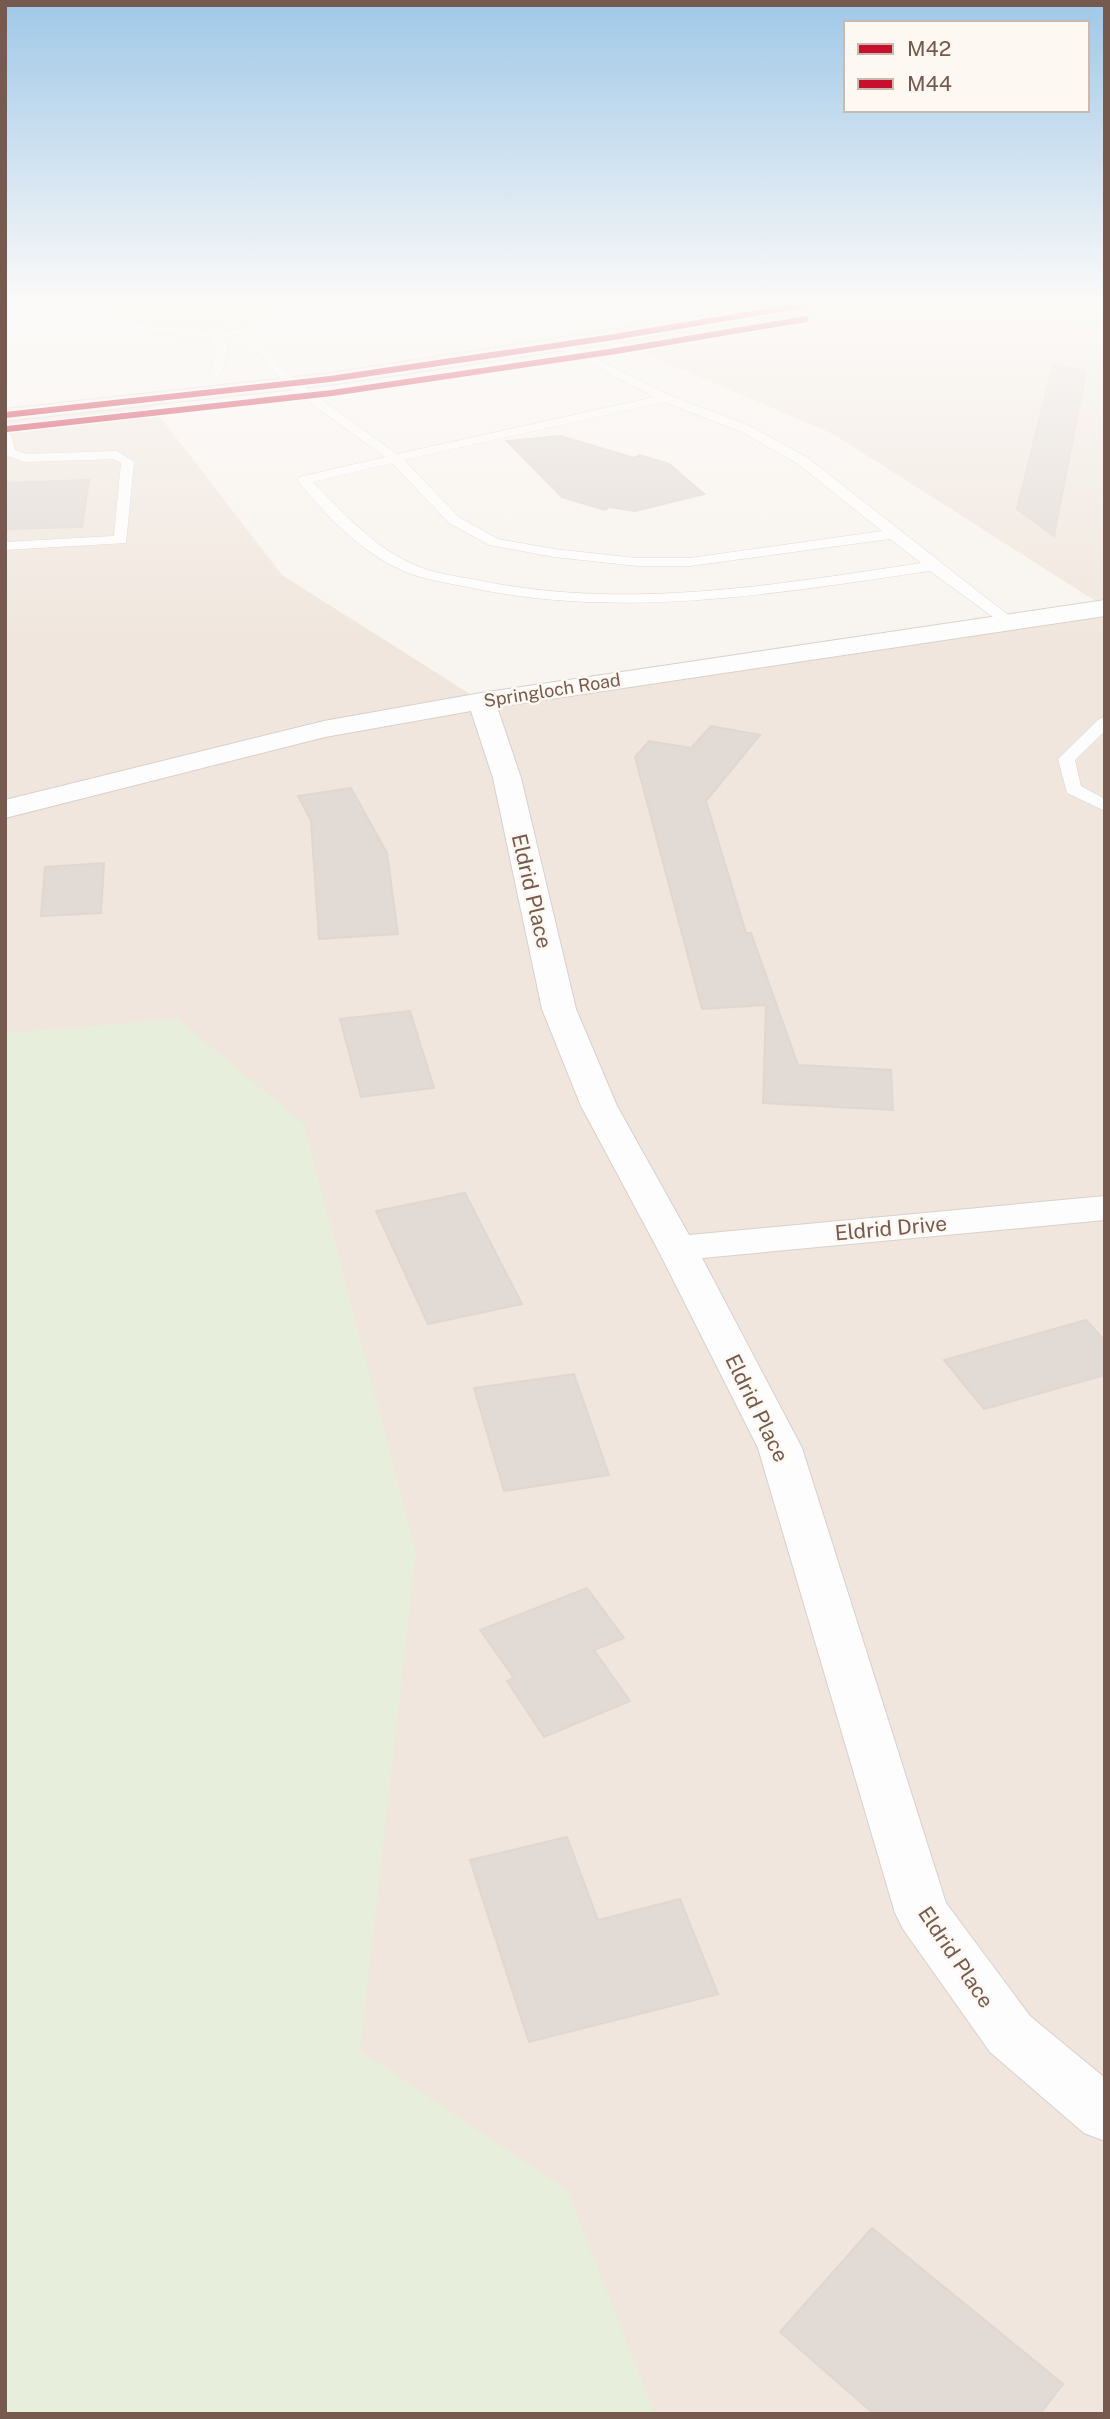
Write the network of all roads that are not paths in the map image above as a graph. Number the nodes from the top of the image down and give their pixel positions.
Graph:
1 (340, 418) edge
2 (576, 418) edge
3 (717, 418) edge
4 (5, 435) edge
5 (7, 452) edge
6 (395, 458) junction
7 (893, 534) junction
8 (5, 546) edge
9 (933, 566) junction
10 (1105, 608) edge
11 (1009, 622) junction
12 (481, 701) junction
13 (1105, 722) edge
14 (1105, 806) edge
15 (5, 809) edge
16 (1105, 1208) edge
17 (677, 1248) junction
18 (1105, 2114) edge

1 - 6 lane
2 - 6 lane
3 - 7 lane
4 - 5 lane
5 - 8 lane
6 - 7 lane
6 - 9 lane
7 - 9 lane
9 - 11 lane
10 - 11 street, Springloch Road
11 - 12 street, Springloch Road
12 - 15 street, Springloch Road
12 - 17 street, Eldrid Place
13 - 14 lane
16 - 17 street, Eldrid Drive
17 - 18 street, Eldrid Place

